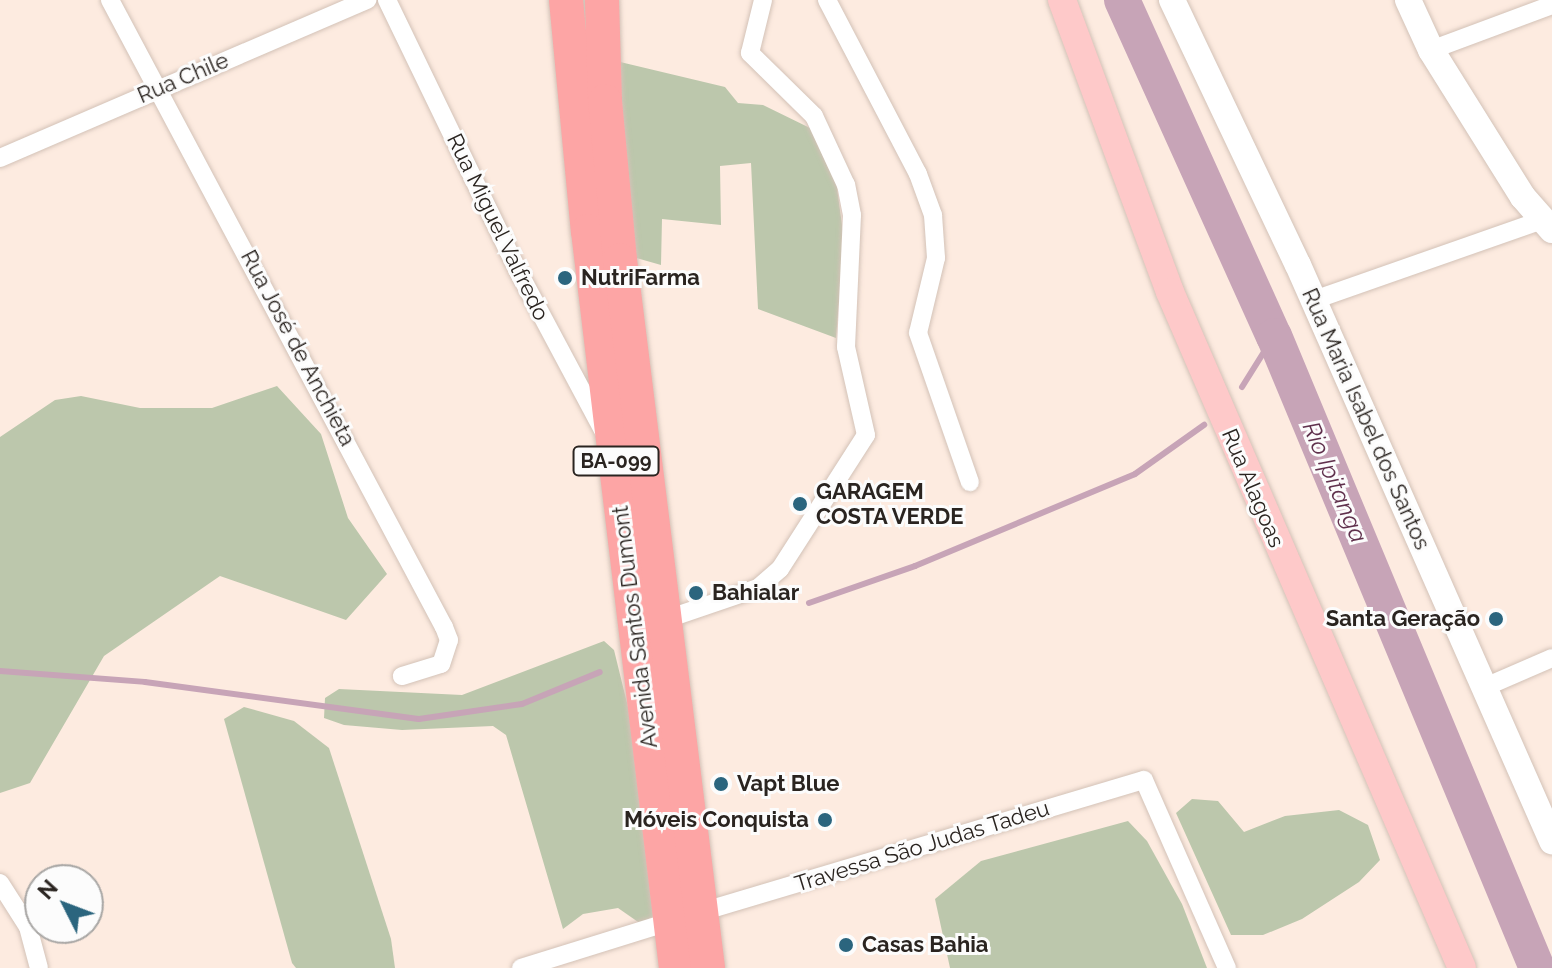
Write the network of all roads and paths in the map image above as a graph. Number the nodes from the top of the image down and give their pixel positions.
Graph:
1 (110, 0) edge
2 (367, 0) edge
3 (387, 0) edge
4 (602, 0) edge
5 (763, 0) edge
6 (827, 0) edge
7 (1062, 0) edge
8 (1172, 0) edge
9 (1408, 0) edge
10 (565, 1) edge
11 (1552, 5) edge
12 (1431, 50) junction
13 (161, 88) junction
14 (0, 158) edge
15 (1547, 225) edge
16 (1314, 300) junction
17 (614, 452) junction
18 (970, 482) dead end
19 (667, 619) junction
20 (1552, 658) edge
21 (402, 676) dead end
22 (1483, 688) junction
23 (1552, 841) edge
24 (0, 883) edge
25 (685, 917) junction
26 (39, 968) edge
27 (521, 968) edge
28 (676, 968) edge
29 (708, 968) edge
30 (1227, 968) edge
31 (1462, 968) edge

1 - 13 street, Rua José de Anchieta
2 - 13 street, Rua Chile
3 - 17 street, Rua Miguel Valfredo
4 - 19 highway, Avenida Santos Dumont / BA-099
5 - 19 street
6 - 18 street
7 - 31 main road, Rua Alagoas
8 - 16 main road, Rua Maria Isabel dos Santos
9 - 12 main road
10 - 17 highway, Avenida Santos Dumont / BA-099
11 - 12 street
12 - 15 main road
13 - 14 street, Rua Chile
13 - 21 street, Rua José de Anchieta
15 - 16 street
16 - 22 main road, Rua Maria Isabel dos Santos
17 - 25 highway, Avenida Santos Dumont / BA-099
19 - 25 highway, Avenida Santos Dumont / BA-099
20 - 22 street
22 - 23 main road, Rua Maria Isabel dos Santos
24 - 26 street
25 - 27 street, Travessa São Judas Tadeu
25 - 28 highway, Avenida Santos Dumont / BA-099
25 - 29 highway, Avenida Santos Dumont / BA-099
25 - 30 street, Travessa São Judas Tadeu

